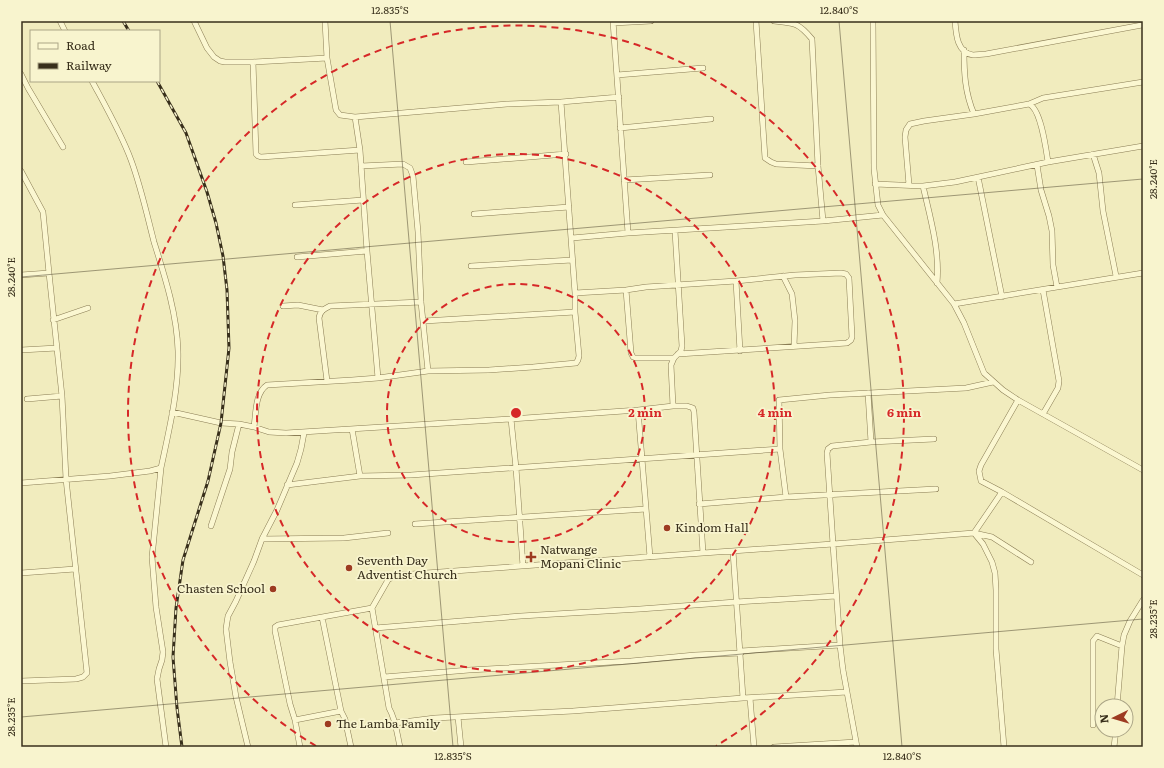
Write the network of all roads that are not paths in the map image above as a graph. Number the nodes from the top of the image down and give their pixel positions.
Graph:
1 (60, 21) edge
2 (194, 21) edge
3 (325, 21) edge
4 (651, 21) edge
5 (756, 21) edge
6 (774, 21) edge
7 (873, 21) edge
8 (954, 21) edge
9 (613, 22) edge
10 (1143, 25) edge
11 (64, 30) edge
12 (964, 50) junction
13 (327, 58) junction
14 (253, 62) junction
15 (703, 68) dead end
16 (21, 74) edge
17 (617, 75) junction
18 (93, 82) edge
19 (1143, 82) edge
20 (619, 97) junction
21 (561, 102) junction
22 (1029, 104) junction
23 (974, 114) junction
24 (355, 117) junction
25 (710, 119) dead end
26 (620, 128) junction
27 (63, 146) dead end
28 (1143, 146) edge
29 (360, 150) junction
30 (566, 154) junction
31 (1093, 154) junction
32 (466, 162) dead end
33 (1048, 162) junction
34 (1037, 164) junction
35 (362, 166) junction
36 (818, 166) junction
37 (22, 173) edge
38 (710, 175) dead end
39 (978, 177) junction
40 (624, 180) junction
41 (875, 184) junction
42 (909, 185) junction
43 (923, 186) junction
44 (364, 200) junction
45 (296, 205) dead end
46 (569, 207) junction
47 (474, 214) dead end
48 (884, 215) junction
49 (823, 220) junction
50 (675, 231) junction
51 (628, 233) junction
52 (572, 238) junction
53 (367, 251) junction
54 (297, 256) dead end
55 (572, 260) junction
56 (471, 266) dead end
57 (48, 273) junction
58 (1143, 273) edge
59 (21, 275) edge
60 (784, 276) junction
61 (1116, 276) junction
62 (736, 281) junction
63 (937, 283) junction
64 (679, 285) junction
65 (1057, 287) junction
66 (626, 290) junction
67 (1043, 290) junction
68 (576, 293) junction
69 (1002, 297) junction
70 (422, 302) junction
71 (372, 304) junction
72 (954, 304) junction
73 (283, 306) dead end
74 (88, 308) dead end
75 (323, 310) junction
76 (575, 312) junction
77 (54, 320) junction
78 (424, 321) junction
79 (794, 346) junction
80 (57, 348) junction
81 (21, 350) edge
82 (740, 351) junction
83 (676, 356) junction
84 (428, 371) junction
85 (378, 378) junction
86 (327, 380) junction
87 (994, 382) junction
88 (868, 393) junction
89 (62, 396) junction
90 (27, 398) dead end
91 (1018, 400) junction
92 (673, 406) junction
93 (638, 410) junction
94 (172, 412) junction
95 (1043, 414) junction
96 (511, 419) junction
97 (239, 424) junction
98 (254, 427) junction
99 (352, 429) junction
100 (304, 433) junction
101 (934, 439) dead end
102 (871, 442) junction
103 (780, 449) junction
104 (696, 456) junction
105 (642, 459) junction
106 (161, 468) junction
107 (516, 468) junction
108 (1143, 470) edge
109 (360, 476) junction
110 (66, 479) junction
111 (21, 483) edge
112 (287, 485) junction
113 (936, 489) dead end
114 (1002, 492) junction
115 (830, 496) junction
116 (786, 497) junction
117 (699, 504) junction
118 (646, 510) junction
119 (519, 517) junction
120 (415, 524) dead end
121 (211, 526) dead end
122 (388, 533) dead end
123 (974, 533) junction
124 (262, 539) junction
125 (833, 544) junction
126 (733, 551) junction
127 (703, 553) junction
128 (650, 557) junction
129 (1031, 562) dead end
130 (523, 566) junction
131 (75, 569) junction
132 (21, 573) edge
133 (1143, 575) edge
134 (836, 596) junction
135 (1143, 600) edge
136 (736, 602) junction
137 (372, 608) junction
138 (322, 617) junction
139 (375, 628) junction
140 (840, 645) junction
141 (1122, 646) junction
142 (741, 652) junction
143 (384, 677) junction
144 (21, 681) edge
145 (847, 692) junction
146 (743, 698) junction
147 (750, 698) junction
148 (1118, 698) edge
149 (341, 712) junction
150 (458, 716) junction
151 (295, 720) junction
152 (395, 723) junction
153 (1093, 725) dead end
154 (857, 744) edge
155 (166, 747) edge
156 (248, 747) edge
157 (300, 747) edge
158 (351, 747) edge
159 (400, 747) edge
160 (461, 747) edge
161 (754, 747) edge
162 (774, 747) edge
163 (1004, 747) edge

1 - 11 street
2 - 14 street
3 - 13 street
4 - 9 street
5 - 36 street
6 - 36 street
7 - 41 street
8 - 12 street
9 - 17 street
10 - 12 street
12 - 23 street
13 - 14 street
13 - 24 street
14 - 29 street
15 - 17 street
16 - 27 street
17 - 20 street
18 - 94 street
19 - 22 street
20 - 21 street
20 - 26 street
21 - 24 street
21 - 30 street
22 - 23 street
22 - 33 street
23 - 42 street
24 - 29 street
25 - 26 street
26 - 40 street
28 - 31 street
29 - 35 street
30 - 32 street
30 - 46 street
31 - 33 street
31 - 61 street
33 - 34 street
34 - 39 street
34 - 65 street
35 - 44 street
35 - 70 street
36 - 49 street
37 - 57 street
38 - 40 street
39 - 43 street
39 - 69 street
40 - 51 street
41 - 42 street
41 - 48 street
42 - 43 street
43 - 63 street
44 - 45 street
44 - 53 street
46 - 47 street
46 - 52 street
48 - 49 street
48 - 63 street
49 - 50 street
50 - 51 street
50 - 64 street
51 - 52 street
52 - 55 street
53 - 54 street
53 - 71 street
55 - 56 street
55 - 68 street
57 - 59 street
57 - 77 street
58 - 61 street
60 - 62 street
60 - 79 street
60 - 79 street
61 - 65 street
62 - 64 street
62 - 82 street
63 - 72 street
64 - 66 street
64 - 83 street
65 - 67 street
66 - 68 street
66 - 83 street
67 - 69 street
67 - 95 street
68 - 76 street
69 - 72 street
70 - 71 street
70 - 78 street
71 - 75 street
71 - 85 street
72 - 87 street
73 - 75 street
74 - 77 street
75 - 86 street
76 - 78 street
76 - 84 street
77 - 80 street
78 - 84 street
79 - 82 street
80 - 81 street
80 - 89 street
82 - 83 street
83 - 92 street
84 - 85 street
85 - 86 street
86 - 98 street
87 - 88 street
87 - 91 street
88 - 102 street
88 - 103 street
89 - 90 street
89 - 110 street
91 - 95 street
91 - 114 street
92 - 93 street
92 - 104 street
93 - 96 street
93 - 105 street
94 - 97 street
94 - 106 street
95 - 108 street
96 - 99 street
96 - 107 street
97 - 98 street
97 - 121 street
98 - 100 street
99 - 100 street
99 - 109 street
100 - 112 street
101 - 102 street
102 - 115 street
103 - 104 street
103 - 116 street
104 - 105 street
104 - 117 street
105 - 107 street
105 - 118 street
106 - 110 street
106 - 155 street
107 - 109 street
107 - 119 street
109 - 112 street
110 - 111 street
110 - 131 street
112 - 124 street
113 - 115 street
114 - 123 street
114 - 133 street
115 - 116 street
115 - 125 street
116 - 117 street
117 - 127 street
118 - 119 street
118 - 128 street
119 - 120 street
119 - 130 street
122 - 124 street
123 - 125 street
123 - 129 street
123 - 163 street
124 - 156 street
125 - 126 street
125 - 134 street
126 - 127 street
126 - 136 street
127 - 128 street
128 - 130 street
130 - 137 street
131 - 132 street
131 - 144 street
134 - 136 street
134 - 140 street
135 - 141 street
136 - 139 street
136 - 142 street
137 - 138 street
137 - 139 street
138 - 149 street
138 - 151 street
139 - 143 street
140 - 142 street
140 - 145 street
141 - 148 street
141 - 153 street
142 - 143 street
142 - 146 street
143 - 152 street
145 - 147 street
145 - 154 street
146 - 147 street
146 - 150 street
147 - 161 street
149 - 151 street
149 - 158 street
150 - 152 street
150 - 160 street
151 - 157 street
152 - 159 street
154 - 162 street

